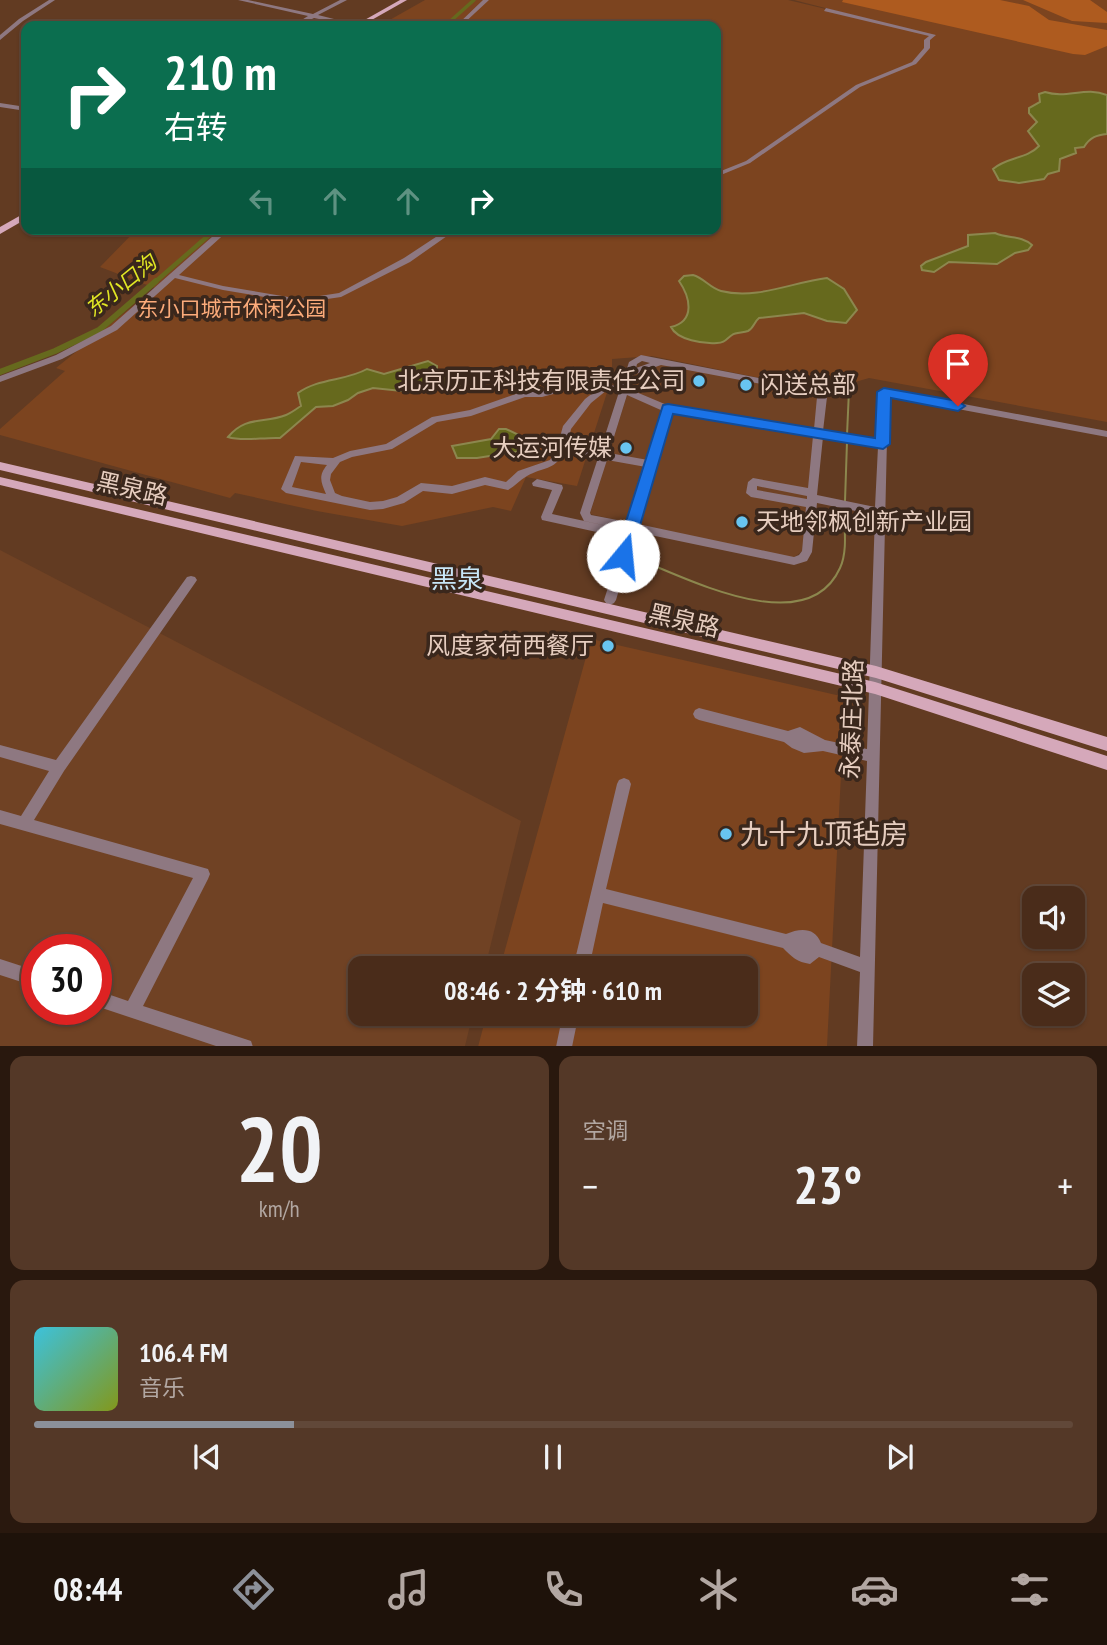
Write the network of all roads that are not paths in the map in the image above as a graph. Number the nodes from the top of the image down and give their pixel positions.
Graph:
1 (52, 0) edge
2 (229, 0) edge
3 (241, 0) edge
4 (344, 0) edge
5 (404, 0) edge
6 (413, 0) edge
7 (486, 0) edge
8 (826, 10) dead end
9 (311, 17) junction
10 (303, 21) edge
11 (327, 21) edge
12 (331, 21) edge
13 (366, 21) edge
14 (375, 21) edge
15 (463, 21) edge
16 (0, 38) edge
17 (0, 105) edge
18 (21, 107) edge
19 (721, 173) edge
20 (21, 213) edge
21 (21, 219) edge
22 (0, 224) edge
23 (0, 231) edge
24 (219, 235) edge
25 (444, 235) edge
26 (175, 276) junction
27 (0, 379) edge
28 (573, 384) junction
29 (589, 384) dead end
30 (603, 386) junction
31 (624, 390) junction
32 (590, 400) junction
33 (668, 409) junction
34 (818, 433) junction
35 (1107, 433) edge
36 (883, 444) junction
37 (562, 448) junction
38 (603, 455) junction
39 (335, 462) junction
40 (651, 464) junction
41 (0, 466) edge
42 (0, 481) edge
43 (537, 484) dead end
44 (336, 498) junction
45 (812, 498) junction
46 (881, 512) junction
47 (630, 531) junction
48 (191, 580) dead end
49 (610, 600) dead end
50 (876, 672) junction
51 (875, 688) junction
52 (699, 714) dead end
53 (1107, 744) edge
54 (0, 751) edge
55 (873, 756) junction
56 (1107, 763) edge
57 (59, 767) junction
58 (624, 784) dead end
59 (0, 817) edge
60 (24, 823) junction
61 (598, 894) junction
62 (584, 956) edge
63 (867, 967) junction
64 (2, 971) edge
65 (21, 975) edge
66 (112, 1003) edge
67 (132, 1010) junction
68 (568, 1026) edge
69 (245, 1046) edge
70 (564, 1046) edge
71 (864, 1046) edge

1 - 16 street
2 - 9 street
3 - 9 street
4 - 9 street
5 - 13 main road
6 - 14 main road
7 - 15 street
8 - 19 street
9 - 10 street
9 - 11 street
9 - 12 street
17 - 18 street
20 - 22 main road
21 - 23 main road
24 - 26 street
25 - 26 street
26 - 27 street
28 - 30 street
28 - 32 street
28 - 39 street
29 - 30 street
30 - 31 street
30 - 32 street
31 - 33 street
31 - 34 street
31 - 38 street
32 - 37 street
33 - 34 street
33 - 40 street
34 - 36 street
34 - 45 street
35 - 36 street, 永泰庄北路
36 - 46 street, 永泰庄北路
37 - 38 street
37 - 44 street
38 - 40 street
38 - 47 street
39 - 44 street
39 - 44 street
40 - 47 street
41 - 50 main road, 黑泉路
42 - 51 main road, 黑泉路
43 - 47 street
45 - 45 street
45 - 46 street
45 - 47 street
46 - 50 street, 永泰庄北路
47 - 49 street
48 - 57 street
50 - 51 street, 永泰庄北路
50 - 53 main road, 黑泉路
51 - 55 street, 永泰庄北路
51 - 56 main road, 黑泉路
52 - 55 street
54 - 57 street
55 - 63 street, 永泰庄北路
57 - 60 street
58 - 61 street
59 - 60 street
60 - 67 street
61 - 62 street
61 - 63 street
63 - 71 street, 永泰庄北路
64 - 65 street
66 - 67 street
67 - 69 street
68 - 70 street

